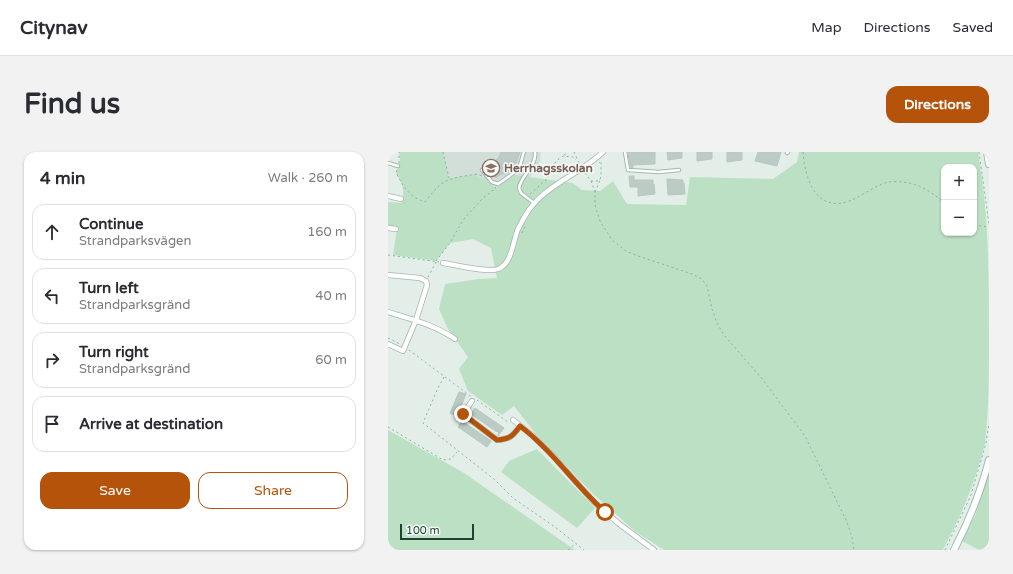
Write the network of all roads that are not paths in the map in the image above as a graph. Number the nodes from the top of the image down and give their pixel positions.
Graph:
1 (524, 152) edge
2 (535, 152) edge
3 (603, 152) edge
4 (625, 152) edge
5 (986, 152) edge
6 (388, 163) edge
7 (989, 164) edge
8 (398, 166) road end
9 (482, 170) dead end
10 (679, 170) dead end
11 (388, 196) edge
12 (401, 199) dead end
13 (534, 203) junction
14 (388, 228) edge
15 (396, 229) dead end
16 (444, 263) road end
17 (388, 275) edge
18 (388, 312) edge
19 (416, 320) junction
20 (455, 339) dead end
21 (388, 344) edge
22 (472, 401) dead end
23 (510, 421) road end
24 (520, 426) junction
25 (989, 460) edge
26 (654, 550) edge
27 (954, 550) edge

1 - 9 lane
2 - 13 lane
3 - 13 street
4 - 10 lane
5 - 7 main road
6 - 8 lane
11 - 12 street
13 - 16 street
14 - 15 street
17 - 19 street
18 - 19 street
19 - 20 street
19 - 21 street
22 - 24 street
23 - 24 street
24 - 26 street
25 - 27 main road

